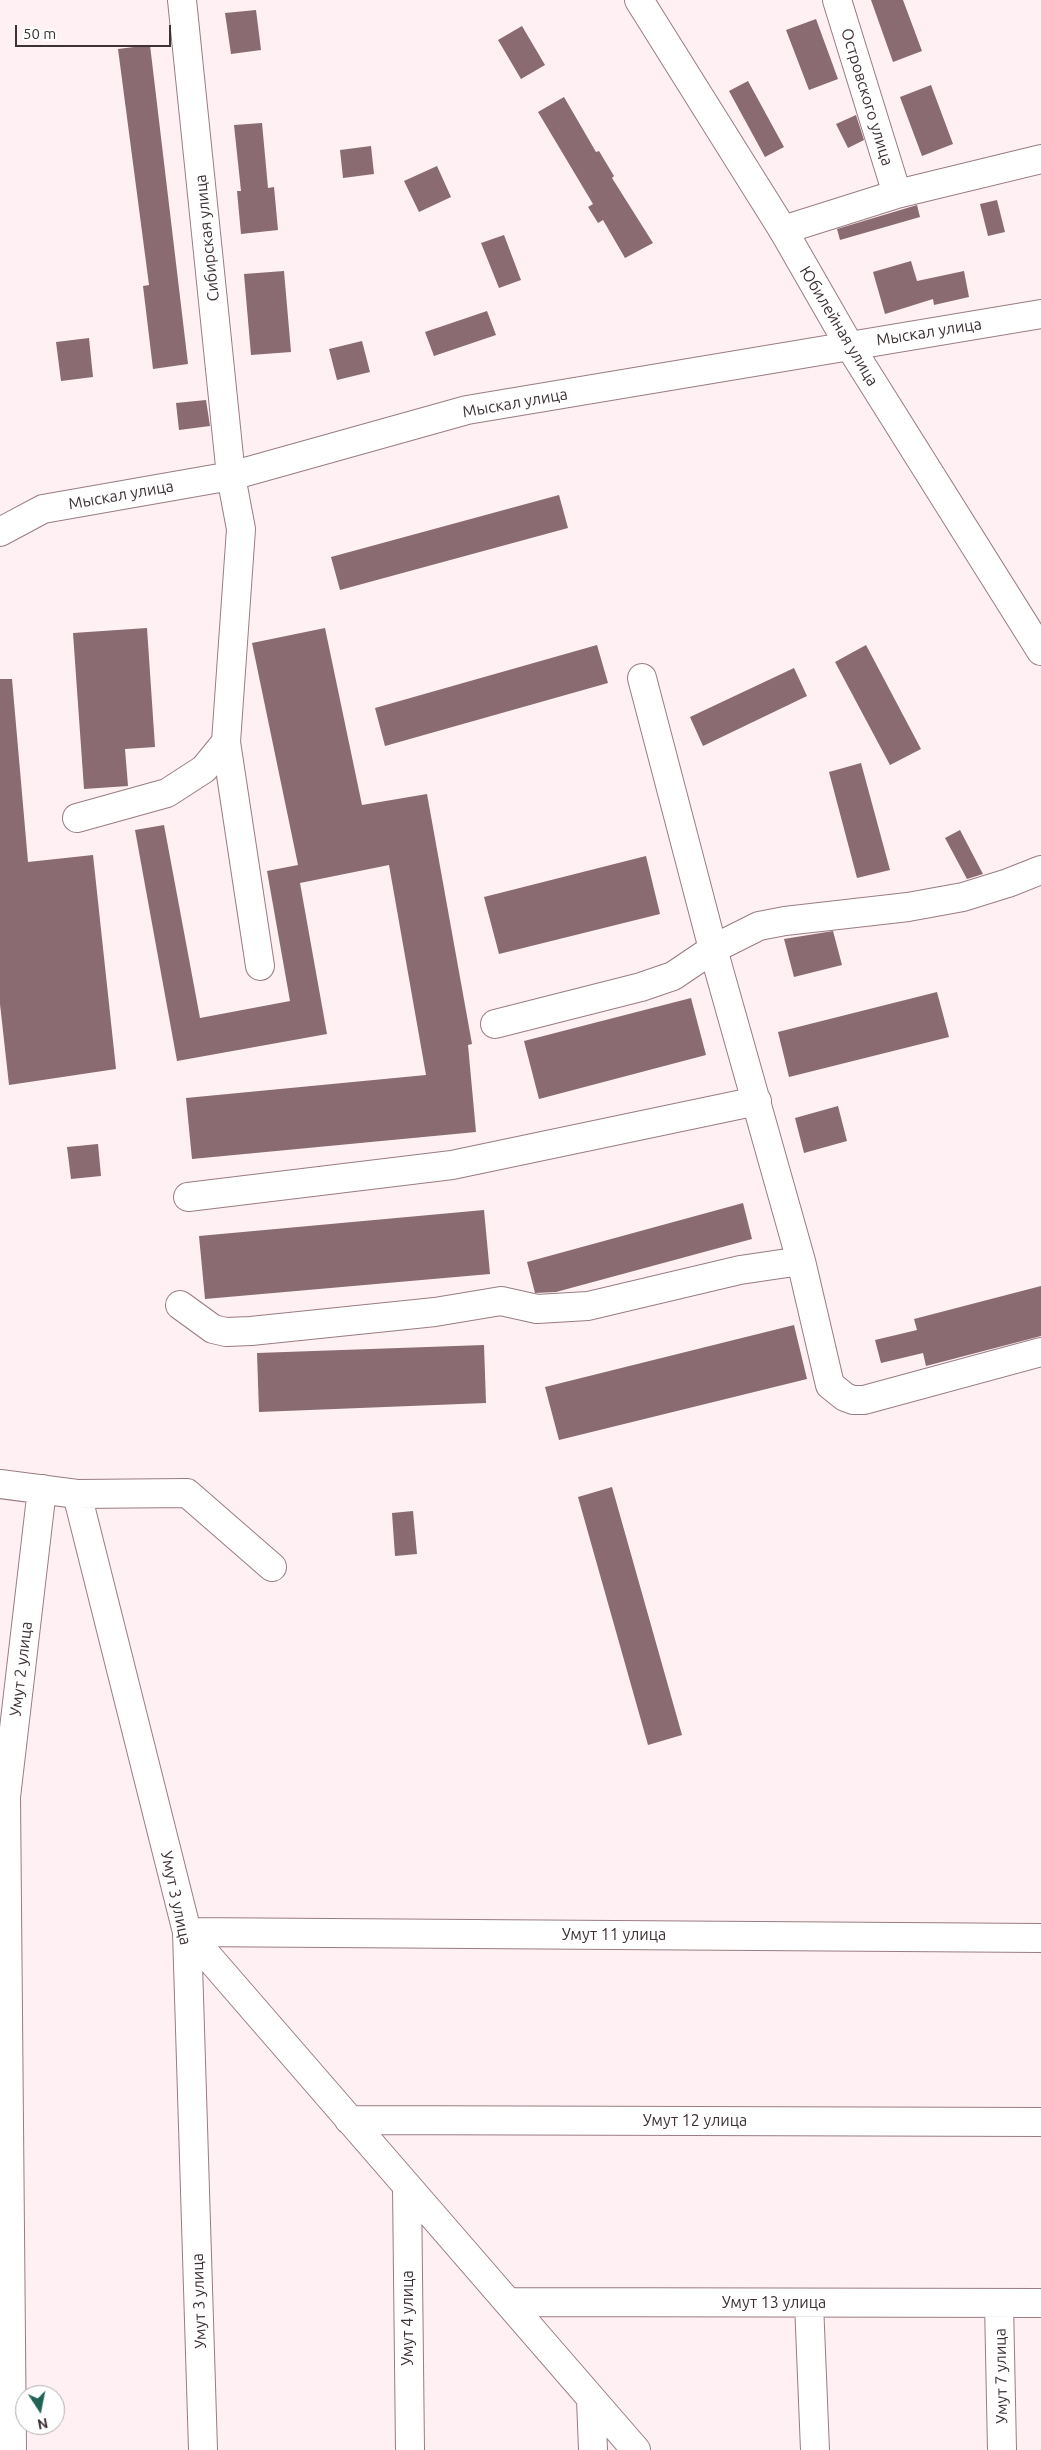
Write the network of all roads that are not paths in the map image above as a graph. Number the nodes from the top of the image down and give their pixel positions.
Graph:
1 (182, 0) edge
2 (639, 0) edge
3 (837, 0) edge
4 (1041, 160) edge
5 (897, 194) junction
6 (783, 230) junction
7 (1041, 314) edge
8 (849, 345) junction
9 (231, 476) junction
10 (0, 532) edge
11 (1041, 651) edge
12 (642, 678) dead end
13 (226, 742) junction
14 (78, 818) dead end
15 (1041, 870) edge
16 (713, 949) junction
17 (260, 966) dead end
18 (495, 1024) dead end
19 (757, 1101) junction
20 (188, 1196) dead end
21 (801, 1261) junction
22 (180, 1305) dead end
23 (1041, 1352) edge
24 (0, 1484) edge
25 (42, 1489) junction
26 (77, 1494) junction
27 (272, 1567) dead end
28 (6, 1741) edge
29 (186, 1932) junction
30 (1041, 1938) edge
31 (350, 2120) junction
32 (1041, 2122) edge
33 (407, 2186) junction
34 (508, 2302) junction
35 (808, 2303) junction
36 (999, 2303) junction
37 (1041, 2303) edge
38 (591, 2399) junction
39 (12, 2450) edge
40 (204, 2450) edge
41 (410, 2450) edge
42 (593, 2450) edge
43 (636, 2450) edge
44 (816, 2450) edge
45 (1002, 2450) edge

1 - 9 street, Сибирская улица
2 - 6 street, Юбилейная улица
3 - 5 street, Островского улица
4 - 5 street
5 - 6 street
6 - 8 street, Юбилейная улица
7 - 8 street, Мыскал улица
8 - 9 street, Мыскал улица
8 - 11 street, Юбилейная улица
9 - 10 street, Мыскал улица
9 - 13 street, Сибирская улица
12 - 16 street
13 - 14 street
13 - 17 street, Сибирская улица
15 - 16 street
16 - 18 street
16 - 19 street
19 - 20 street
19 - 21 street
21 - 22 street
21 - 23 street
24 - 25 street
25 - 26 street
25 - 28 street, Умут 2 улица
26 - 27 street
26 - 29 street, Умут 3 улица
28 - 39 street, Умут 2 улица
29 - 30 street, Умут 11 улица
29 - 31 street
29 - 40 street, Умут 3 улица
31 - 32 street, Умут 12 улица
31 - 33 street
33 - 34 street
33 - 41 street, Умут 4 улица
34 - 35 street, Умут 13 улица
34 - 38 street
35 - 36 street, Умут 13 улица
35 - 44 street
36 - 37 street, Умут 13 улица
36 - 45 street, Умут 7 улица
38 - 42 street
38 - 43 street

